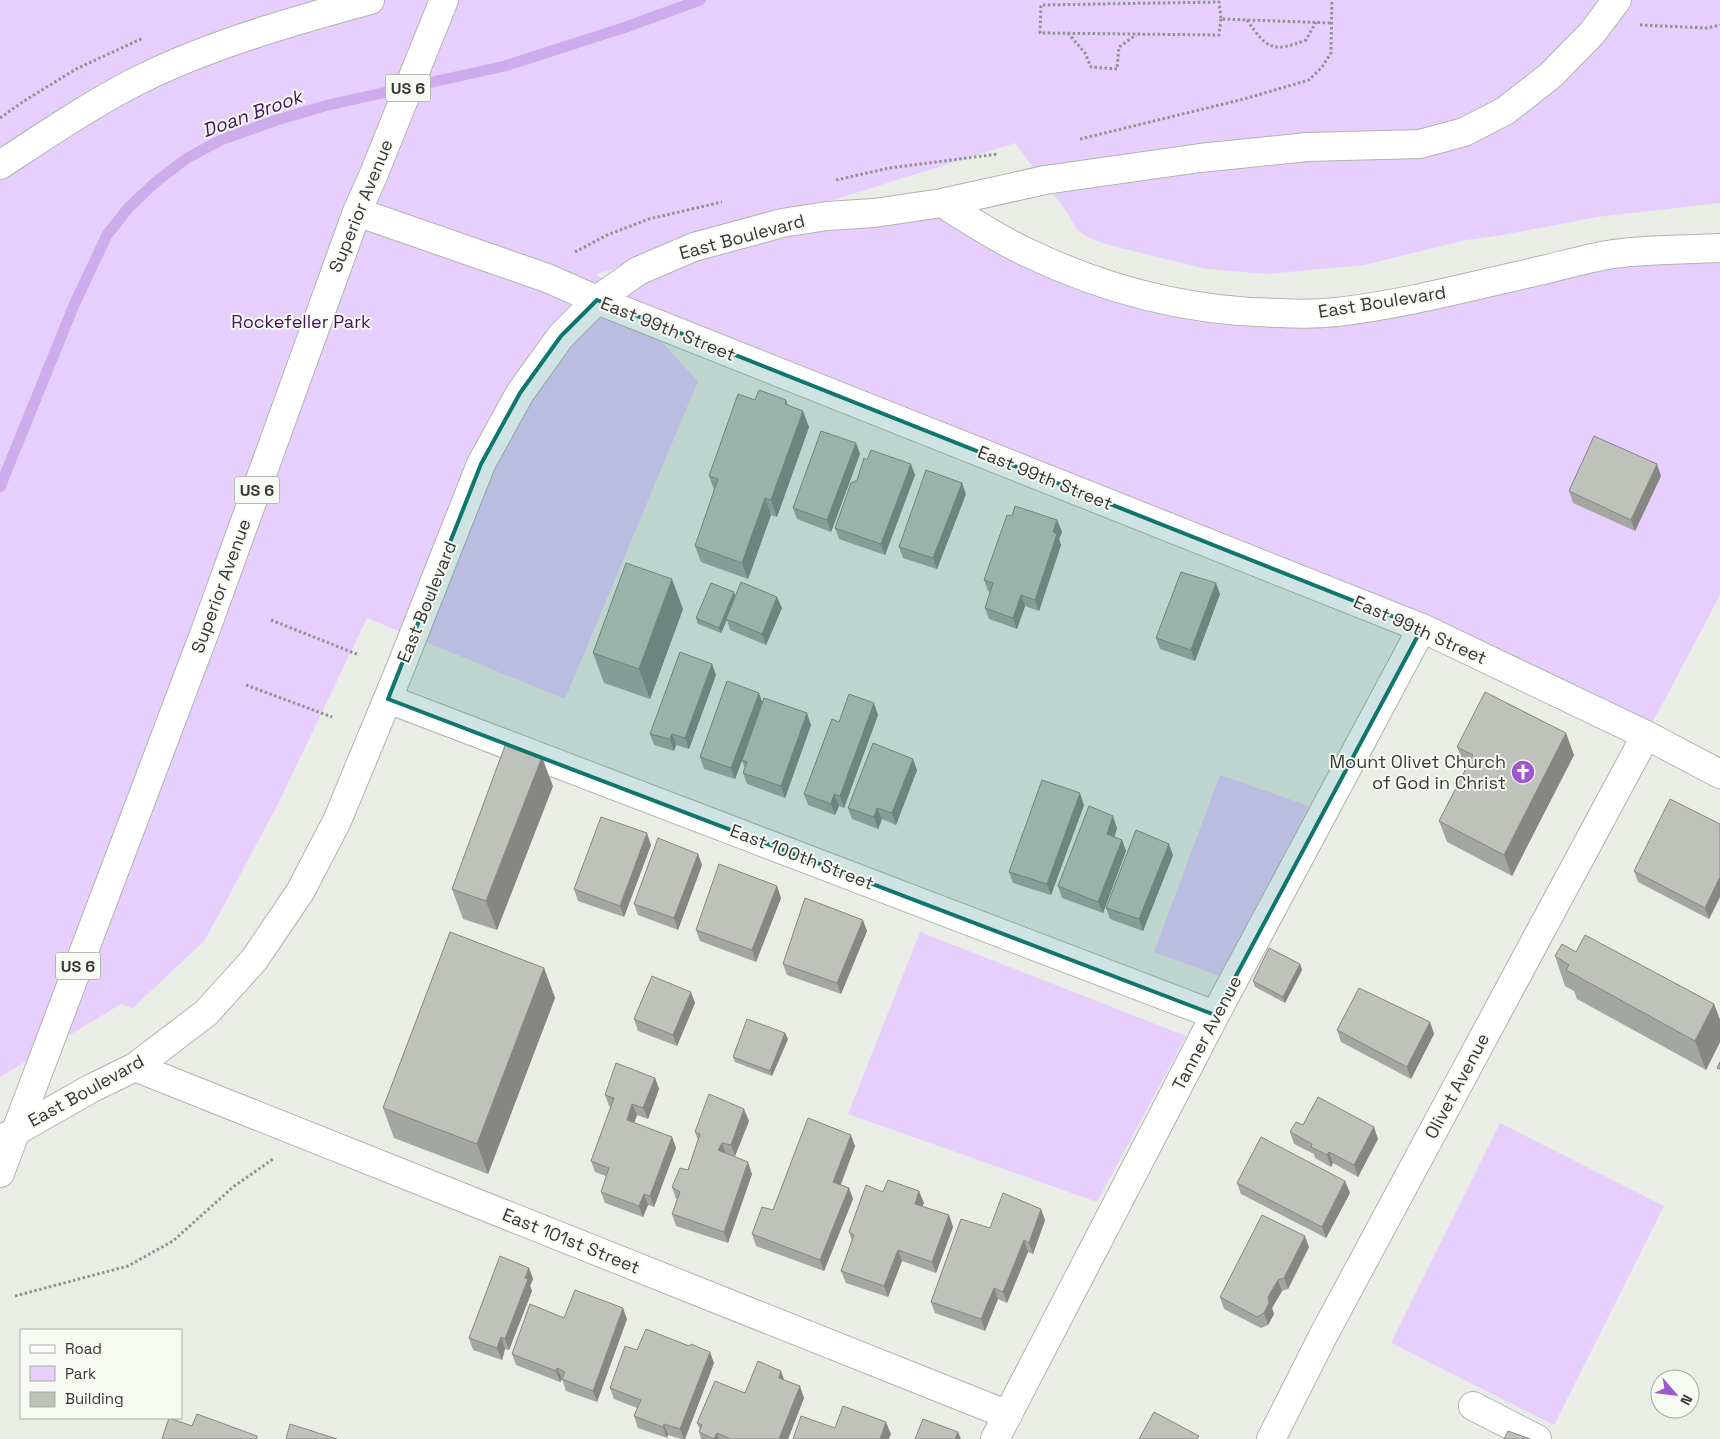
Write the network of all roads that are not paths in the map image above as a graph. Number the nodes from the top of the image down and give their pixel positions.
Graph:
1 (370, 0) edge
2 (444, 0) edge
3 (1617, 0) edge
4 (0, 165) edge
5 (942, 203) junction
6 (357, 212) junction
7 (1720, 248) edge
8 (597, 300) junction
9 (1422, 628) junction
10 (388, 699) junction
11 (1646, 735) junction
12 (1720, 774) edge
13 (1216, 1015) junction
14 (135, 1067) junction
15 (8, 1135) edge
16 (0, 1173) edge
17 (1474, 1406) dead end
18 (1008, 1415) junction
19 (995, 1439) edge
20 (1271, 1439) edge
21 (1537, 1439) edge

1 - 4 street
2 - 6 street, Superior Avenue / US 6
3 - 5 street, East Boulevard
5 - 7 street, East Boulevard
5 - 8 street, East Boulevard
6 - 8 street, East 99th Street
6 - 15 street, Superior Avenue / US 6
8 - 9 street, East 99th Street
8 - 10 street, East Boulevard
9 - 11 street, East 99th Street
9 - 13 street, Tanner Avenue
10 - 13 street, East 100th Street
10 - 14 street, East Boulevard
11 - 12 street, East 99th Street
11 - 20 street, Olivet Avenue
13 - 18 street, Tanner Avenue
14 - 15 street, East Boulevard
14 - 18 street, East 101st Street
15 - 16 street, Superior Avenue / US 6
17 - 21 street
18 - 19 street, Tanner Avenue

